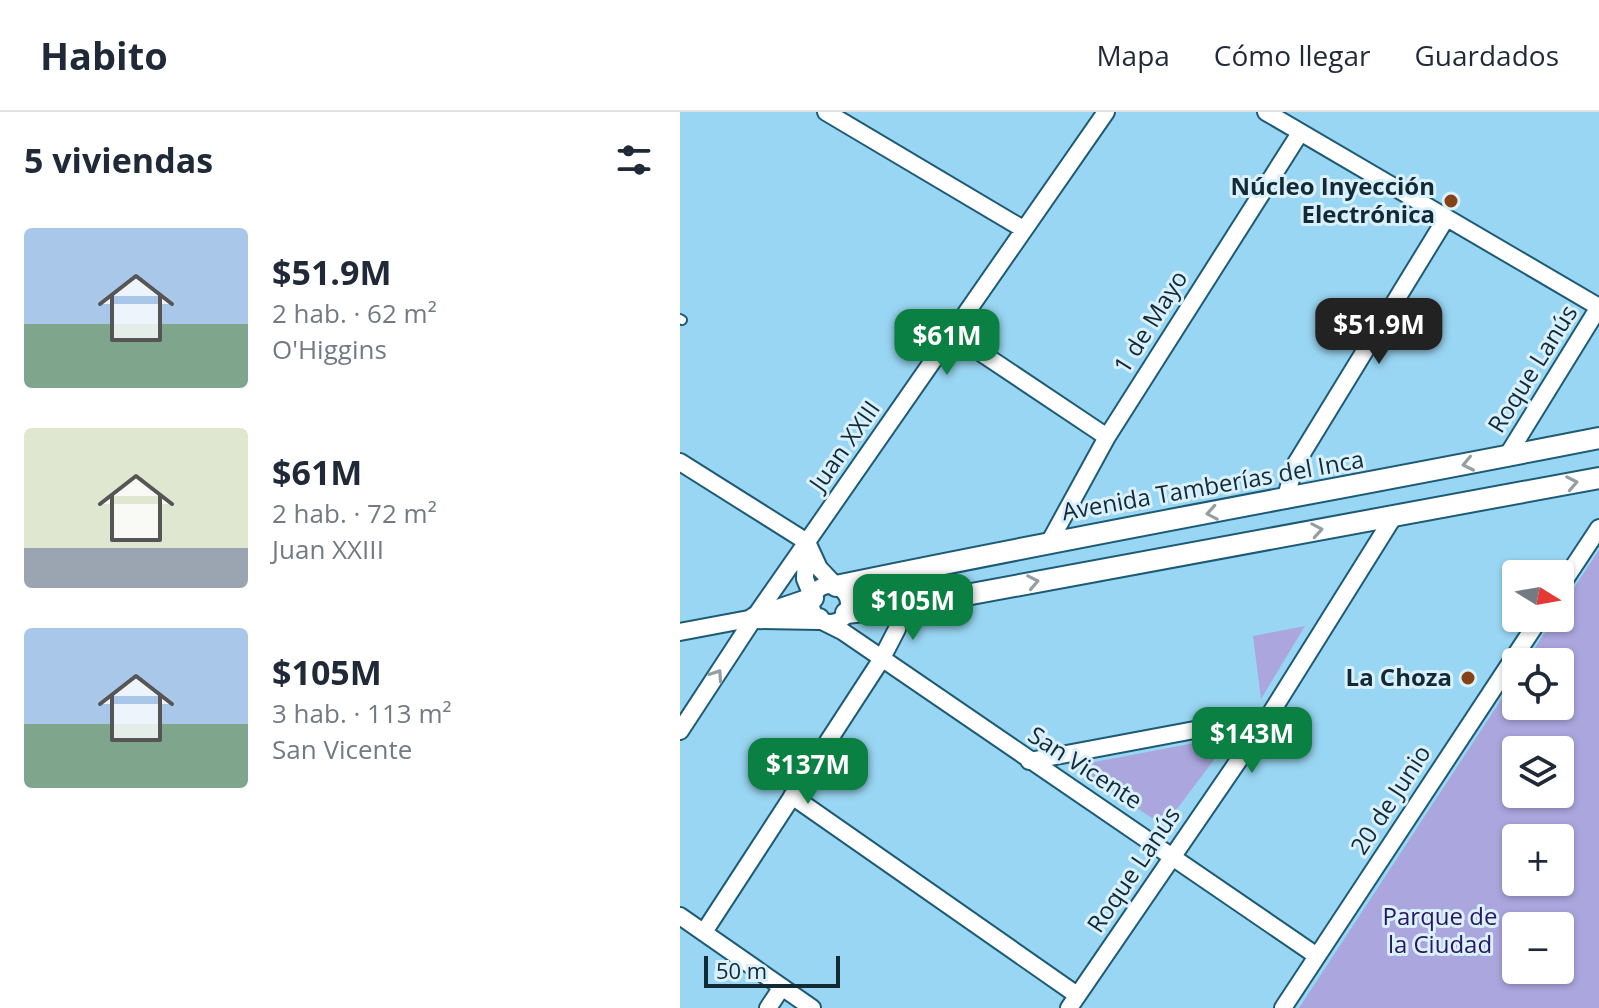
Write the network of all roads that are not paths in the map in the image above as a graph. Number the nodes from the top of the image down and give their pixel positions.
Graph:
1 (826, 112) edge
2 (1106, 112) edge
3 (1266, 112) edge
4 (1300, 133) junction
5 (1445, 220) junction
6 (1023, 229) junction
7 (1599, 307) edge
8 (953, 334) junction
9 (1107, 437) junction
10 (1599, 438) edge
11 (1507, 456) junction
12 (680, 462) edge
13 (1599, 478) edge
14 (1285, 500) junction
15 (1394, 516) junction
16 (1599, 528) edge
17 (1050, 541) junction
18 (807, 542) junction
19 (1574, 566) edge
20 (836, 586) junction
21 (813, 598) junction
22 (901, 607) junction
23 (846, 613) junction
24 (754, 618) junction
25 (821, 620) junction
26 (680, 632) edge
27 (1531, 632) edge
28 (865, 649) junction
29 (881, 660) junction
30 (1269, 716) junction
31 (680, 731) edge
32 (1029, 761) junction
33 (792, 796) junction
34 (1172, 856) junction
35 (680, 916) edge
36 (704, 932) junction
37 (1317, 956) junction
38 (782, 987) junction
39 (1073, 1002) edge
40 (768, 1008) edge
41 (812, 1008) edge
42 (1283, 1008) edge

1 - 6 street
2 - 6 street, Juan XXIII
3 - 4 street
4 - 5 street
4 - 9 street, 1 de Mayo
5 - 7 street
5 - 14 street
6 - 8 street, Juan XXIII
7 - 11 street, Roque Lanús
8 - 9 street
8 - 18 street, Juan XXIII
9 - 17 street, 1 de Mayo
10 - 11 street, Avenida Tamberías del Inca
11 -> 14 street, Avenida Tamberías del Inca
12 - 18 street
15 -> 13 street
14 -> 17 street, Avenida Tamberías del Inca
22 -> 15 street
15 - 30 street, Roque Lanús
16 - 19 street
17 - 20 street, Avenida Tamberías del Inca
18 - 20 street
18 - 21 street
18 - 24 street, Juan XXIII
20 - 21 street
20 - 23 street
21 - 24 street
21 - 25 street
22 - 23 street
22 - 29 street
23 - 25 street
23 - 28 street
24 - 25 street
24 - 26 street
31 -> 24 street, Juan XXIII
25 - 28 street, San Vicente
27 - 37 street, 20 de Junio
28 - 29 street, San Vicente
29 - 32 street, San Vicente
29 - 33 street
30 - 32 street
30 - 34 street, Roque Lanús
32 - 34 street, San Vicente
33 - 36 street
33 - 39 street
34 - 37 street, San Vicente
34 - 39 street, Roque Lanús
35 - 36 street
36 - 38 street
37 - 42 street, 20 de Junio
38 - 40 street
38 - 41 street

